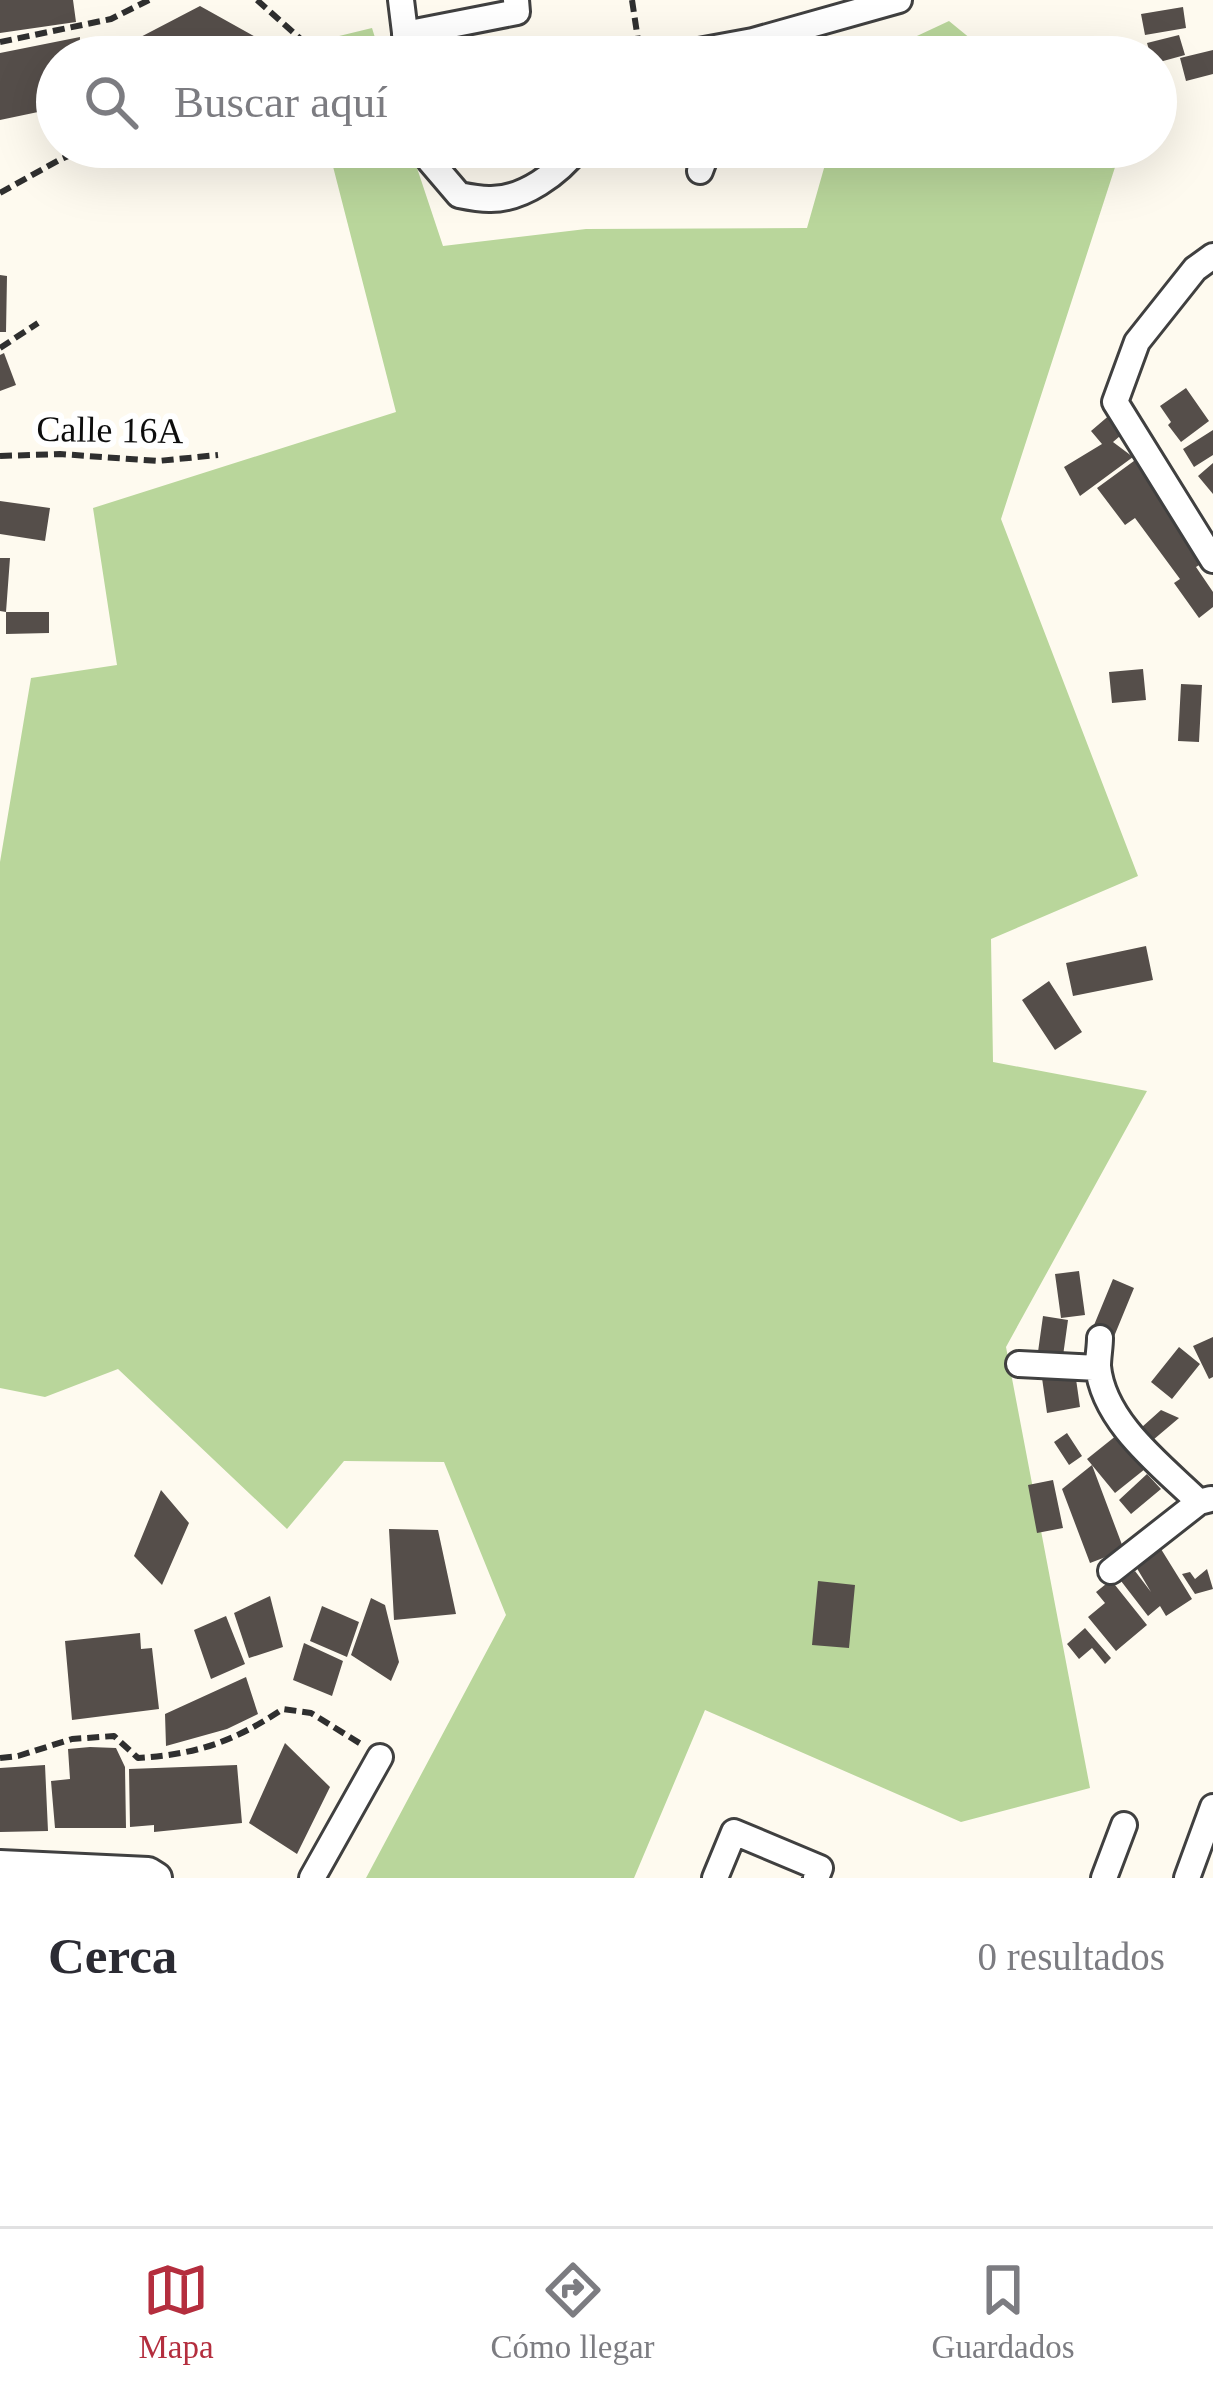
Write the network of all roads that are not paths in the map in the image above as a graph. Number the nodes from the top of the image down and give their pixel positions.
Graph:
1 (401, 0) edge
2 (899, 0) edge
3 (517, 6) edge
4 (808, 25) junction
5 (406, 36) edge
6 (432, 36) edge
7 (768, 36) edge
8 (789, 36) edge
9 (436, 168) edge
10 (559, 168) edge
11 (1213, 256) edge
12 (1213, 560) edge
13 (1100, 1337) dead end
14 (1019, 1364) dead end
15 (1098, 1368) junction
16 (1206, 1501) edge
17 (1111, 1571) dead end
18 (380, 1757) road end
19 (1213, 1807) edge
20 (1124, 1825) dead end
21 (0, 1865) edge
22 (60, 1873) edge
23 (818, 1873) edge
24 (148, 1876) edge
25 (311, 1878) edge
26 (715, 1878) edge
27 (1104, 1878) edge
28 (1187, 1878) edge

1 - 5 street
2 - 4 street
3 - 6 street
4 - 7 street
4 - 8 street
9 - 10 street
11 - 12 street
13 - 15 street
14 - 15 street
15 - 16 street
16 - 17 street
18 - 25 street
19 - 28 street
20 - 27 street
21 - 22 street
22 - 24 street
23 - 26 street

